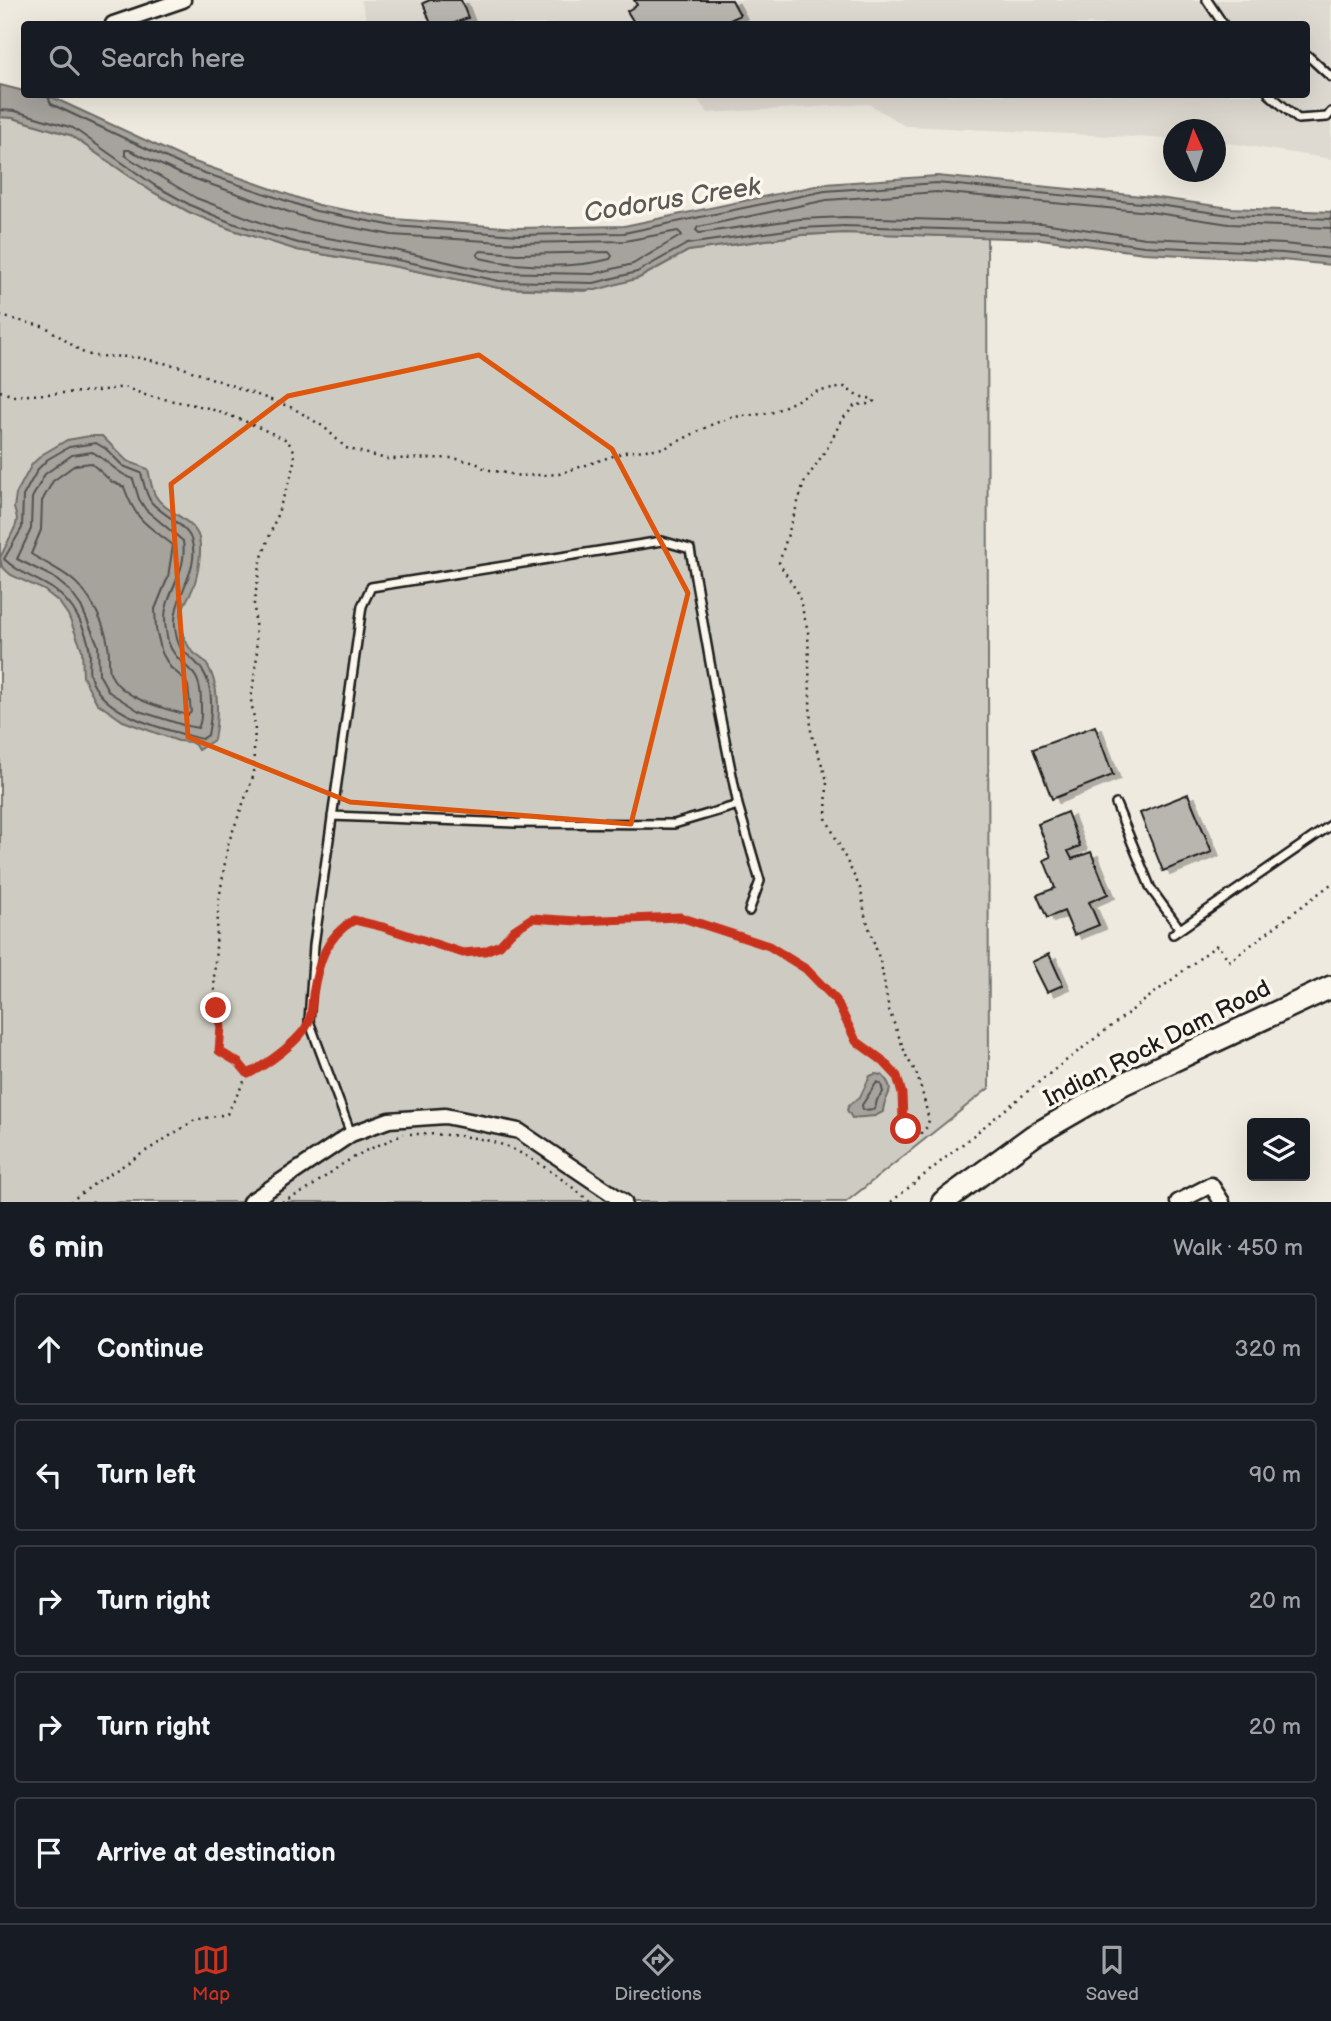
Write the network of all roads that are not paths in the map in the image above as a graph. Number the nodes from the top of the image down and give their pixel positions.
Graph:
1 (183, 0) edge
2 (1207, 0) edge
3 (122, 21) edge
4 (1221, 21) edge
5 (1310, 57) edge
6 (1331, 78) edge
7 (1274, 98) edge
8 (1331, 112) edge
9 (1116, 804) dead end
10 (738, 805) junction
11 (332, 816) junction
12 (1331, 825) edge
13 (749, 911) dead end
14 (1331, 987) edge
15 (351, 1134) junction
16 (250, 1202) edge
17 (624, 1202) edge
18 (943, 1202) edge
19 (1178, 1202) edge
20 (1222, 1202) edge

1 - 3 street
2 - 4 lane
5 - 6 lane
7 - 8 lane
9 - 12 lane
10 - 11 lane
10 - 11 lane
10 - 13 lane
11 - 15 lane
14 - 18 street, Indian Rock Dam Road
15 - 16 street
15 - 17 street
19 - 20 street

